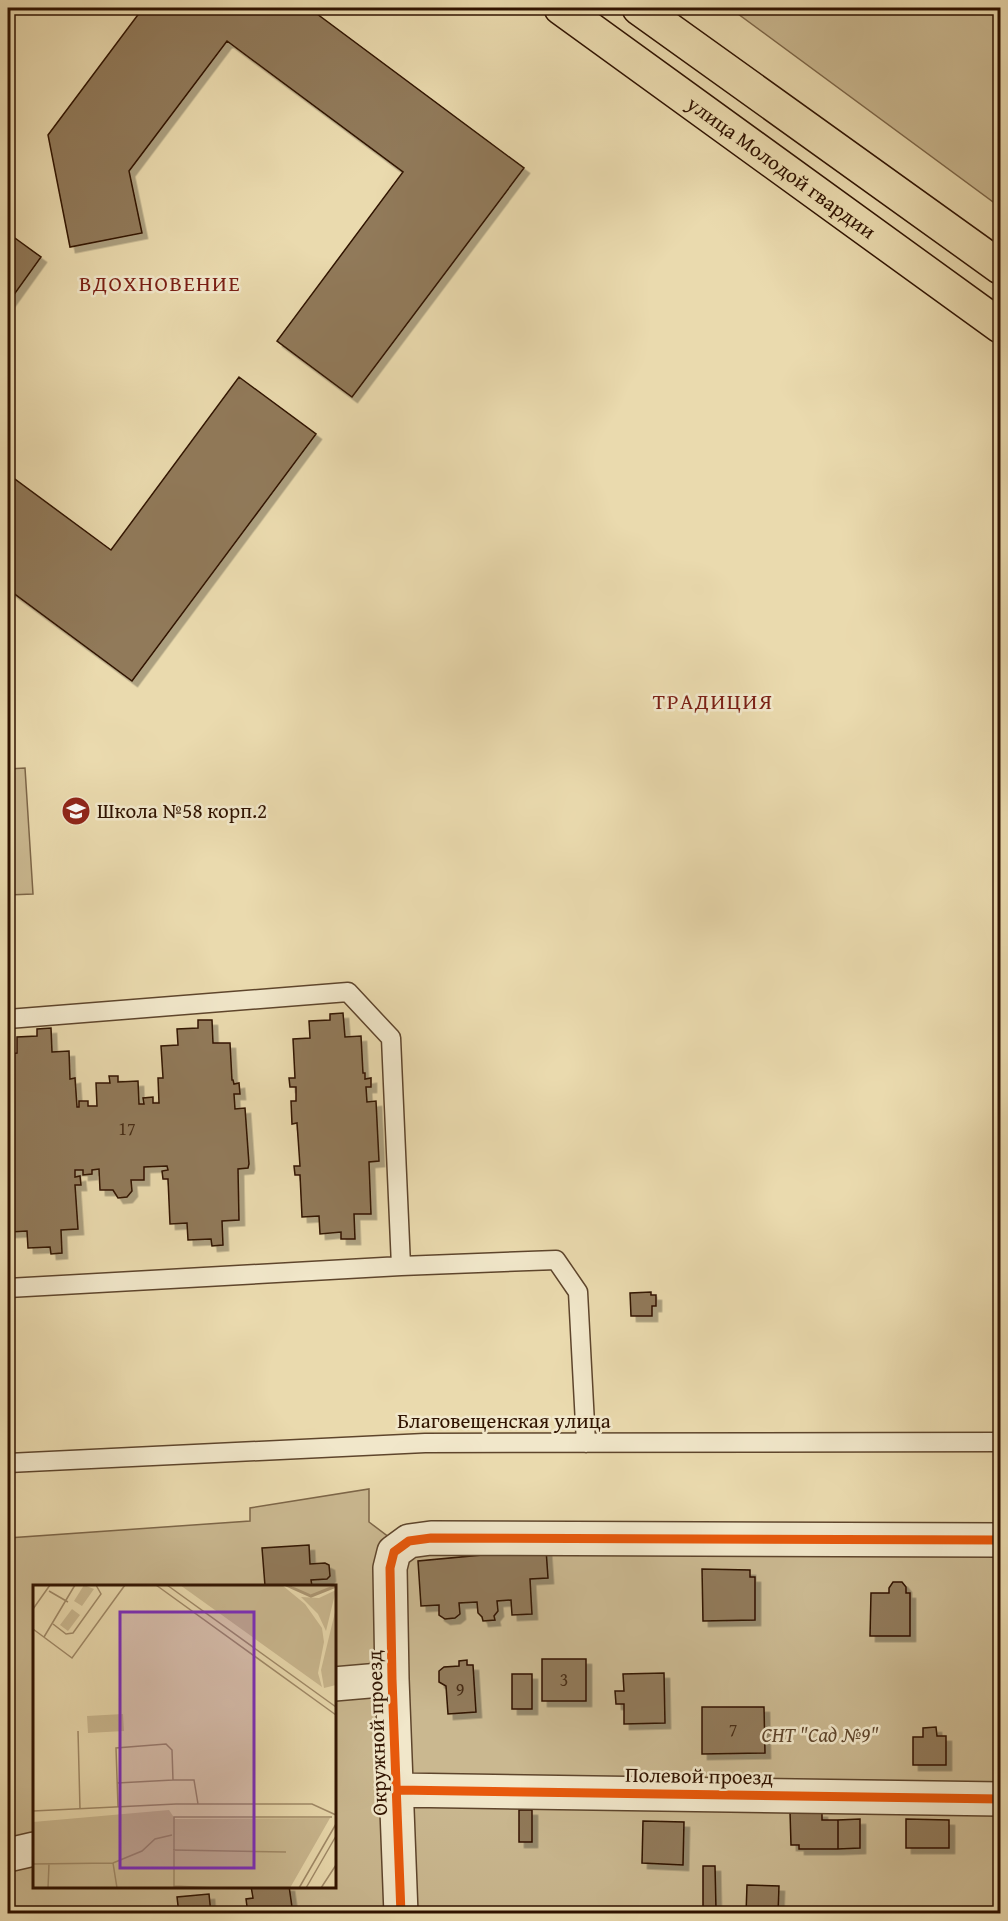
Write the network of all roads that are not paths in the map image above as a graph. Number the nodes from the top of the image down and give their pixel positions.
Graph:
1 (561, 8) edge
2 (639, 8) edge
3 (1000, 267) edge
4 (1000, 326) edge
5 (8, 1019) edge
6 (401, 1266) junction
7 (8, 1288) edge
8 (1000, 1442) edge
9 (586, 1443) junction
10 (8, 1463) edge
11 (1000, 1540) edge
12 (392, 1679) junction
13 (336, 1684) edge
14 (397, 1790) junction
15 (1000, 1799) edge
16 (33, 1848) edge
17 (8, 1855) edge
18 (401, 1914) edge

1 - 4 main road, улица Молодой гвардии
2 - 3 main road
5 - 6 lane
6 - 7 lane
6 - 9 lane
8 - 9 lane, Благовещенская улица
9 - 10 lane, Благовещенская улица
11 - 12 street, Окружной проезд
12 - 13 street
12 - 14 street, Окружной проезд
14 - 15 street, Полевой проезд
14 - 18 street, Окружной проезд
16 - 17 street

